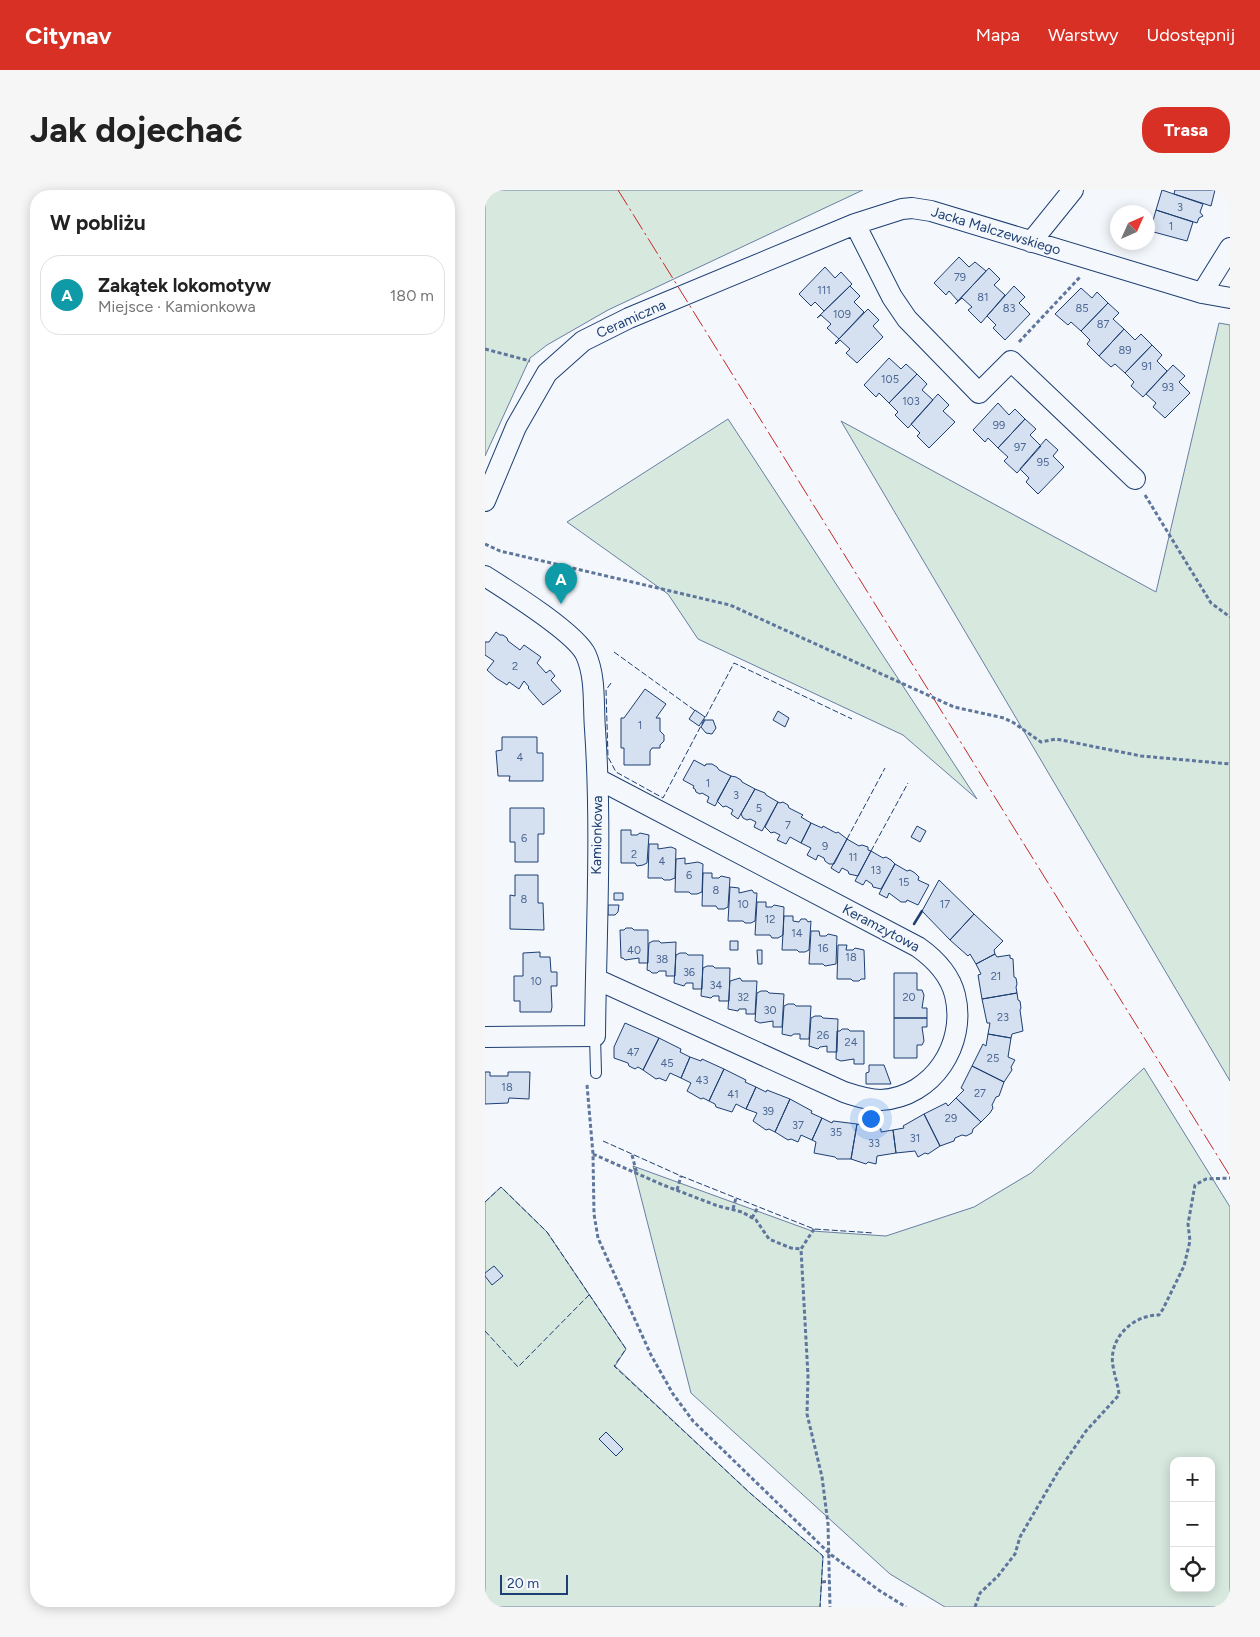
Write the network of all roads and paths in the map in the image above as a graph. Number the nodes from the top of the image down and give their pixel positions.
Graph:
1 (1073, 190) edge
2 (855, 224) junction
3 (1031, 242) junction
4 (1230, 248) edge
5 (1095, 260) junction
6 (1202, 292) junction
7 (1230, 298) edge
8 (485, 349) edge
9 (1011, 361) junction
10 (554, 367) junction
11 (1135, 479) joint
12 (485, 501) edge
13 (485, 544) edge
14 (485, 576) edge
15 (1230, 617) edge
16 (1230, 764) edge
17 (598, 779) junction
18 (596, 979) junction
19 (595, 1036) junction
20 (485, 1037) edge
21 (596, 1073) dead end
22 (593, 1154) dead end
23 (632, 1155) dead end
24 (637, 1174) junction
25 (681, 1176) dead end
26 (1230, 1178) edge
27 (677, 1190) junction
28 (736, 1198) dead end
29 (759, 1206) dead end
30 (733, 1209) junction
31 (752, 1218) junction
32 (814, 1229) dead end
33 (801, 1249) junction
34 (673, 1394) dead end
35 (829, 1554) junction
36 (830, 1581) junction
37 (822, 1582) dead end
38 (830, 1607) edge
39 (906, 1607) edge
40 (975, 1607) edge

1 - 3 street
2 - 3 street, Jacka Malczewskiego
2 - 9 street
2 - 10 street, Ceramiczna
3 - 5 street, Jacka Malczewskiego
4 - 6 street
5 - 6 street, Jacka Malczewskiego
5 - 9 path
6 - 7 street, Jacka Malczewskiego
8 - 10 path
9 - 11 street
10 - 12 street, Ceramiczna
11 - 15 path
13 - 16 path
14 - 17 street, Kamionkowa
17 - 18 street, Kamionkowa
17 - 18 street, Keramzytowa
18 - 19 street, Kamionkowa
19 - 20 street
19 - 21 lane
22 - 24 path
23 - 24 path
24 - 27 path
25 - 27 path
26 - 40 path
27 - 30 path
28 - 30 path
29 - 31 path
30 - 31 path
31 - 33 path
32 - 33 path
33 - 35 path
34 - 35 path
35 - 36 path
35 - 39 path
36 - 37 path
36 - 38 path

